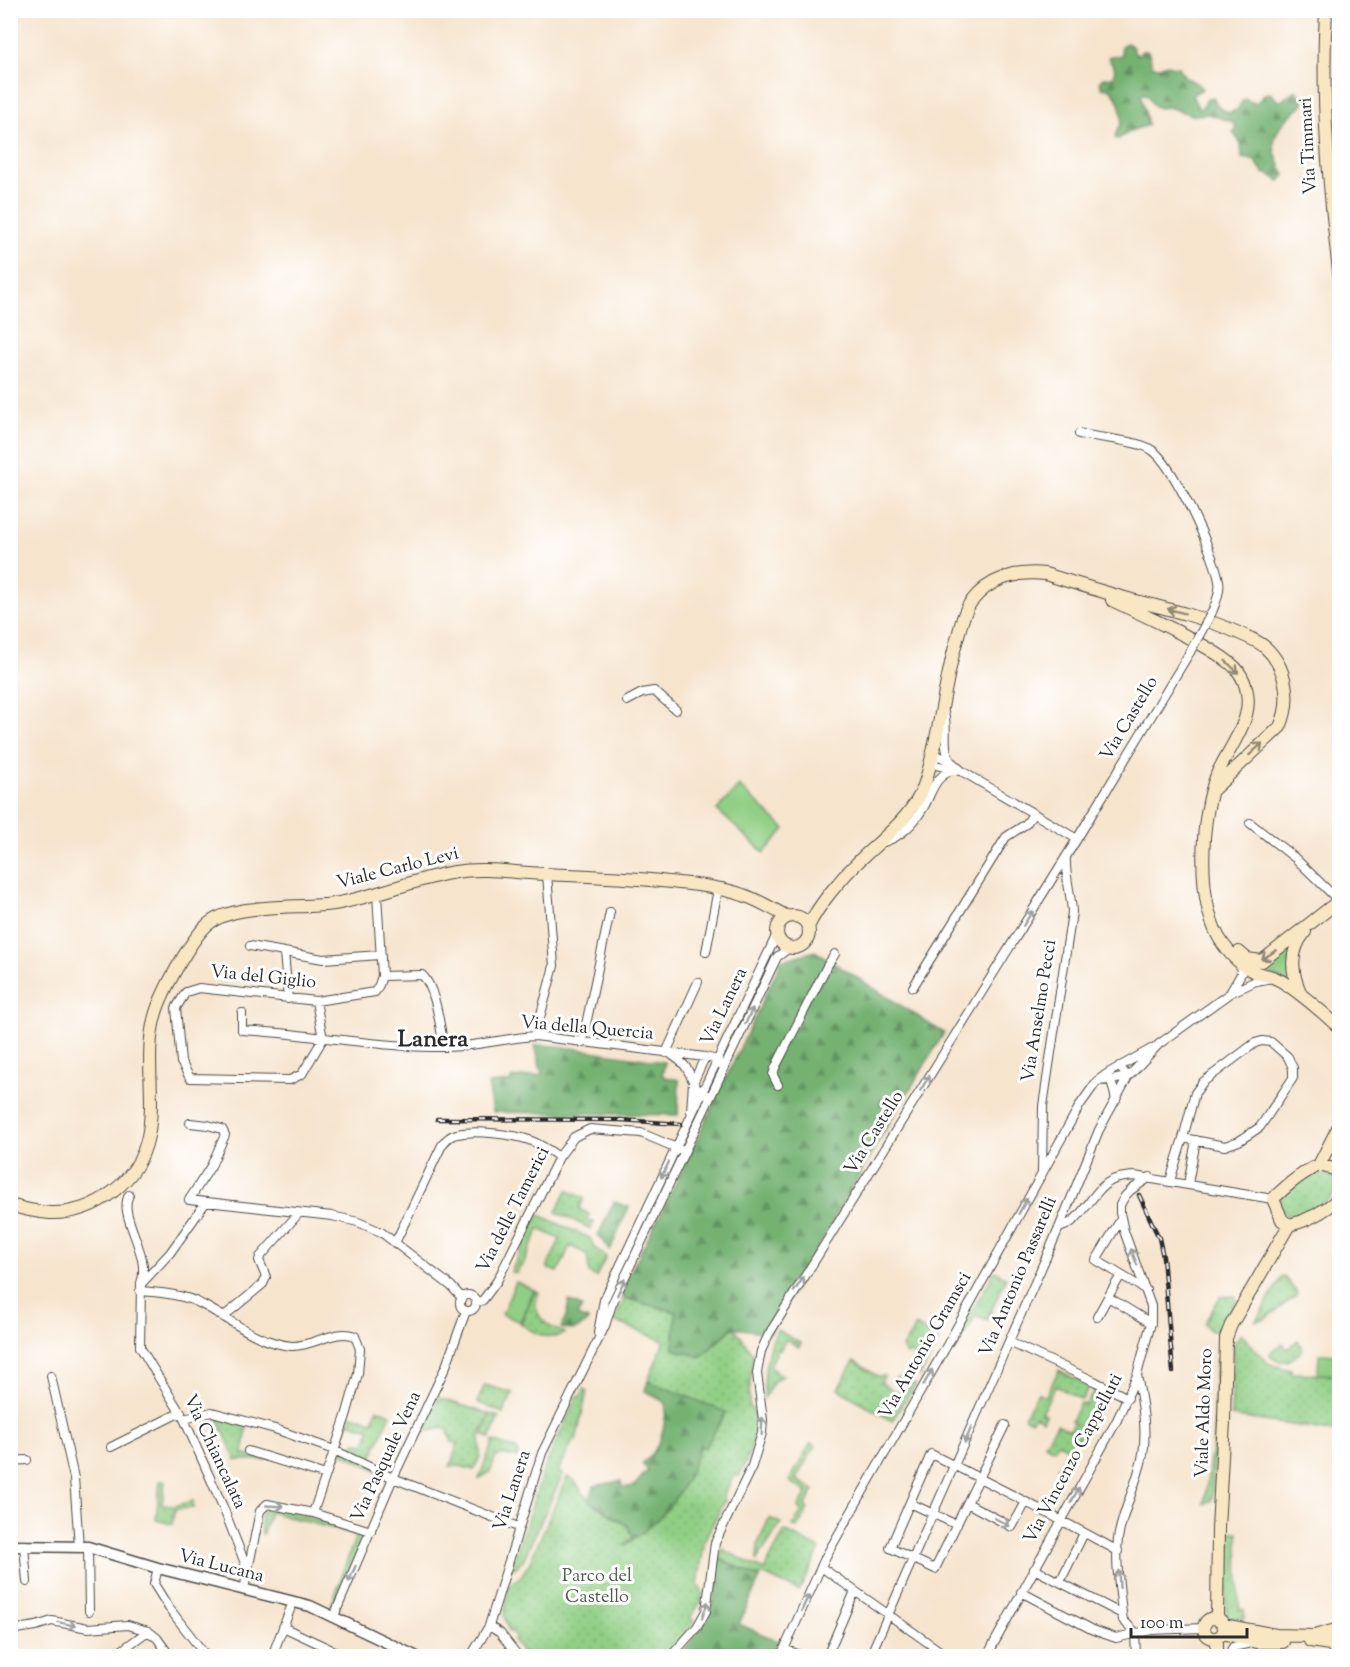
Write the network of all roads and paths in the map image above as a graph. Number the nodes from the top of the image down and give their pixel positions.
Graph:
1 (1326, 10) edge
2 (1340, 279) edge
3 (1079, 434) dead end
4 (1090, 588) junction
5 (627, 701) dead end
6 (676, 710) dead end
7 (943, 710) junction
8 (931, 759) junction
9 (953, 766) junction
10 (1214, 789) junction
11 (1033, 814) junction
12 (1250, 823) dead end
13 (1059, 830) junction
14 (1077, 839) junction
15 (878, 844) junction
16 (1068, 853) junction
17 (860, 860) junction
18 (548, 874) junction
19 (718, 889) junction
20 (377, 894) junction
21 (1339, 901) edge
22 (760, 903) junction
23 (610, 912) dead end
24 (1210, 913) junction
25 (792, 917) junction
26 (1315, 920) junction
27 (808, 927) junction
28 (777, 931) junction
29 (250, 946) dead end
30 (789, 948) junction
31 (284, 952) junction
32 (706, 952) dead end
33 (835, 954) dead end
34 (380, 955) junction
35 (1240, 964) junction
36 (382, 976) junction
37 (1275, 978) junction
38 (698, 982) dead end
39 (913, 987) dead end
40 (1230, 993) junction
41 (1302, 997) junction
42 (288, 999) junction
43 (316, 1001) junction
44 (242, 1013) dead end
45 (1337, 1025) edge
46 (535, 1036) junction
47 (323, 1039) junction
48 (582, 1043) junction
49 (1159, 1044) junction
50 (444, 1047) junction
51 (668, 1053) junction
52 (705, 1057) junction
53 (718, 1060) junction
54 (1119, 1066) junction
55 (724, 1068) junction
56 (1128, 1077) junction
57 (1111, 1080) junction
58 (1097, 1081) junction
59 (693, 1083) junction
60 (778, 1085) dead end
61 (707, 1094) junction
62 (1116, 1100) junction
63 (691, 1117) junction
64 (190, 1124) dead end
65 (1340, 1124) edge
66 (1183, 1138) junction
67 (1196, 1140) junction
68 (681, 1150) junction
69 (559, 1157) junction
70 (1319, 1165) junction
71 (1042, 1174) junction
72 (1339, 1175) edge
73 (1150, 1177) junction
74 (1170, 1181) junction
75 (1188, 1184) junction
76 (129, 1195) dead end
77 (1340, 1198) edge
78 (1274, 1199) junction
79 (206, 1202) junction
80 (10, 1205) edge
81 (299, 1213) junction
82 (1120, 1219) junction
83 (1289, 1225) junction
84 (1059, 1228) junction
85 (395, 1243) junction
86 (1121, 1275) junction
87 (140, 1290) junction
88 (1146, 1290) junction
89 (1108, 1297) junction
90 (462, 1298) junction
91 (476, 1303) junction
92 (466, 1311) junction
93 (223, 1317) junction
94 (1097, 1317) dead end
95 (1151, 1323) junction
96 (1009, 1342) junction
97 (1137, 1375) junction
98 (51, 1376) dead end
99 (1128, 1398) junction
100 (183, 1415) junction
101 (1005, 1425) dead end
102 (111, 1447) dead end
103 (334, 1450) junction
104 (248, 1451) dead end
105 (27, 1460) dead end
106 (10, 1461) edge
107 (955, 1466) junction
108 (326, 1475) junction
109 (393, 1478) junction
110 (979, 1478) junction
111 (1026, 1502) junction
112 (910, 1503) junction
113 (967, 1503) junction
114 (313, 1513) junction
115 (933, 1514) junction
116 (1061, 1520) junction
117 (957, 1525) junction
118 (518, 1527) junction
119 (371, 1532) junction
120 (1084, 1533) junction
121 (24, 1545) junction
122 (10, 1546) edge
123 (84, 1547) junction
124 (1118, 1551) junction
125 (913, 1559) junction
126 (822, 1567) junction
127 (158, 1568) junction
128 (1034, 1569) junction
129 (248, 1571) junction
130 (27, 1582) dead end
131 (1060, 1582) junction
132 (244, 1589) junction
133 (855, 1590) junction
134 (1021, 1592) junction
135 (293, 1602) junction
136 (89, 1611) dead end
137 (888, 1614) junction
138 (1122, 1614) junction
139 (334, 1616) junction
140 (489, 1626) junction
141 (283, 1627) junction
142 (1204, 1628) joint
143 (1220, 1628) junction
144 (1336, 1629) edge
145 (10, 1630) edge
146 (148, 1631) junction
147 (1134, 1632) junction
148 (1257, 1642) junction
149 (1335, 1648) edge
150 (783, 1652) edge
151 (114, 1656) edge
152 (170, 1656) edge
153 (206, 1656) edge
154 (272, 1656) edge
155 (345, 1656) edge
156 (415, 1656) edge
157 (471, 1656) edge
158 (518, 1656) edge
159 (670, 1656) edge
160 (802, 1656) edge
161 (827, 1656) edge
162 (870, 1656) edge
163 (947, 1656) edge
164 (987, 1656) edge
165 (1136, 1656) edge
166 (1217, 1656) edge
167 (1228, 1656) edge

1 - 2 main road, Via Timmari
3 - 14 street, Via Castello, bridge
4 - 7 main road
4 -> 10 main road
10 -> 4 main road
5 - 6 street
7 - 8 main road
7 - 9 street
8 - 9 street
8 - 15 main road
9 - 11 street
9 - 15 street
10 - 24 main road
11 - 13 street
11 - 39 street
12 - 21 street
13 - 14 street
13 - 16 street
14 - 16 street, Via Castello
15 - 17 main road
16 - 71 street, Via Anselmo Pecci
159 -> 16 street, Via Castello
17 - 25 main road
17 - 27 main road
18 - 19 main road, Viale Carlo Levi
18 - 20 main road, Viale Carlo Levi
18 - 46 street
19 - 22 main road, Viale Carlo Levi
19 - 32 street
20 - 34 street
20 - 80 main road, Viale Carlo Levi
21 - 26 main road
22 - 25 main road, Viale Carlo Levi
22 - 28 main road
23 - 48 street
26 -> 24 main road
24 - 35 main road
25 - 27 main road
25 - 28 main road
26 - 41 main road
27 - 30 main road
28 - 30 main road
28 - 53 street, Via Lanera
29 - 31 street
55 -> 30 street, Via Lanera
31 - 34 street
31 - 42 street
33 - 60 street
34 - 36 street
35 - 37 main road
35 - 40 street
36 - 43 street, Via del Giglio
36 - 50 street
37 - 40 street, Via Antonio Passarelli
37 - 41 main road
38 - 51 street
40 - 49 street, Via Antonio Passarelli
41 - 45 main road
42 - 43 street, Via del Giglio
42 - 47 street, Via del Giglio
43 - 47 street
44 - 47 street, Via della Quercia
46 - 48 street, Via della Quercia
46 - 50 street, Via della Quercia
47 - 50 street, Via della Quercia
48 - 51 street, Via della Quercia
49 - 54 street, Via Antonio Gramsci
49 - 56 street, Via Antonio Passarelli
51 - 52 street, Via della Quercia
51 - 59 street, Via della Quercia
52 - 53 street, Via della Quercia
52 - 59 street, Via Lanera
53 - 55 street
53 - 61 street, Via Lanera
54 - 56 street
54 - 58 street, Via Antonio Gramsci
55 - 61 street, Via Lanera
56 - 57 street
56 - 62 street, Via Antonio Passarelli
57 - 58 street
57 - 62 street
58 - 71 street, Via Antonio Gramsci
59 - 61 street
59 - 63 street, Via Lanera
61 - 63 street, Via Lanera
61 - 68 street, Via Lanera
62 - 84 street, Via Antonio Passarelli
63 - 68 street, Via Lanera
64 - 79 street
65 - 70 main road
66 - 67 street
66 - 67 street
66 - 74 street
67 - 75 street
68 - 69 street, Via delle Tamerici
68 - 118 street, Via Lanera
69 - 85 street
69 - 91 street, Via delle Tamerici
70 - 72 main road
70 - 78 main road
126 -> 71 street, Via Antonio Gramsci
73 - 74 street
73 - 82 street
73 - 84 street
74 - 75 street
75 - 78 street
76 - 87 street, Via Chiancalata
77 - 83 main road
78 - 83 main road
79 - 81 street
79 - 87 street
81 - 85 street
81 - 93 street
82 - 86 street
88 -> 82 street, Via Vincenzo Cappelluti
83 - 143 main road, Viale Aldo Moro
84 - 96 street, Via Antonio Passarelli
85 - 90 street
86 - 88 street
86 - 89 street
87 - 93 street
87 - 100 street, Via Chiancalata
88 - 95 street, Via Vincenzo Cappelluti
89 - 94 street
89 - 95 street
90 - 91 street
90 - 92 street
91 - 92 street
92 - 109 street, Via Pasquale Vena
93 - 103 street
95 - 97 street, Via Vincenzo Cappelluti
96 - 99 street
96 -> 107 street, Via Antonio Passarelli
97 - 99 street, Via Vincenzo Cappelluti
97 - 124 street
98 - 123 street
116 -> 99 street, Via Vincenzo Cappelluti
100 - 102 street
100 - 103 street
100 - 129 street, Via Chiancalata
101 - 110 street
103 - 108 street
103 - 109 street
104 - 108 street
105 - 106 street
107 - 110 street
107 - 112 street
107 - 115 street, Via Antonio Passarelli
108 - 114 street
109 - 118 street
109 - 119 street, Via Pasquale Vena
110 - 111 street
110 - 113 street
113 -> 111 street
111 - 116 street
112 - 115 street
112 - 125 street
113 - 117 street
114 - 119 street
129 -> 114 street
115 - 117 street
115 - 125 street, Via Antonio Passarelli
116 - 120 street
116 - 128 street, Via Vincenzo Cappelluti
117 - 125 street
118 - 140 street, Via Lanera
119 -> 139 street, Via Pasquale Vena
120 - 124 street
120 - 131 street
121 - 122 street, Via Lucana
121 - 123 street, Via Lucana
121 - 130 street
123 - 127 street, Via Lucana
123 - 136 street
138 -> 124 street
125 - 137 street, Via Antonio Passarelli
126 - 133 street
150 -> 126 street, Via Antonio Gramsci
127 - 132 street, Via Lucana
127 - 153 street
128 - 131 street
128 - 134 street, Via Vincenzo Cappelluti
129 - 132 street
131 - 138 street
132 - 135 street, Via Lucana
133 - 137 street
133 - 161 street
134 - 147 street
134 - 164 street, Via Vincenzo Cappelluti
135 - 139 street, Via Lucana
135 - 141 street
137 - 162 street, Via Antonio Passarelli
137 - 163 street
138 - 147 street
139 - 156 street, Via Lucana
140 - 157 street, Via Lanera
140 - 158 street
141 - 154 street
141 - 155 street
142 - 143 main road
142 - 147 street
143 - 144 main road
143 - 148 main road
143 - 166 main road, Viale Aldo Moro
144 - 149 main road
145 -> 146 street
146 - 151 street
146 - 152 street
147 - 165 street
148 - 149 main road
148 - 167 street
150 - 160 street

